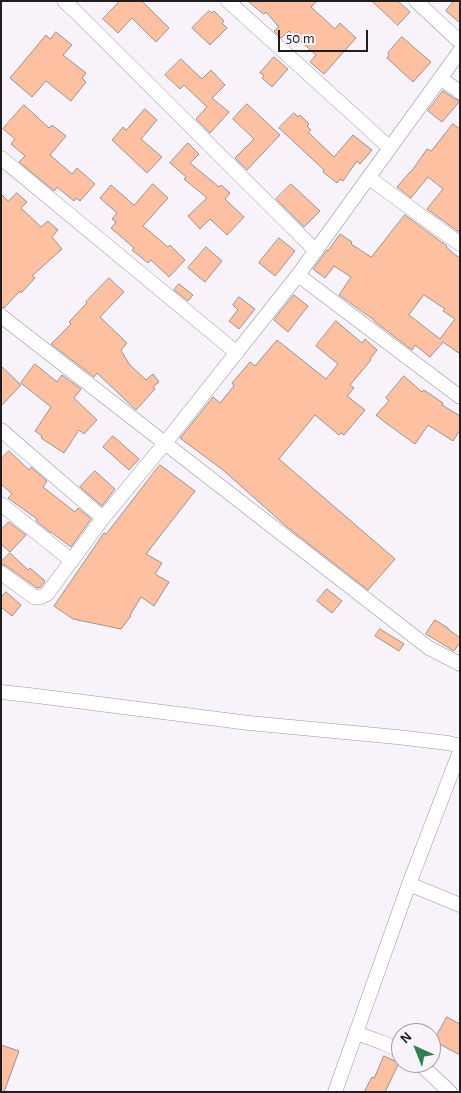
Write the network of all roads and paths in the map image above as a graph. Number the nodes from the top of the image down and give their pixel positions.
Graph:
1 (64, 1) edge
2 (228, 1) edge
3 (416, 1) edge
4 (460, 42) edge
5 (460, 51) edge
6 (440, 78) junction
7 (460, 92) edge
8 (390, 148) junction
9 (1, 158) edge
10 (368, 178) junction
11 (460, 244) edge
12 (316, 251) junction
13 (298, 275) junction
14 (1, 316) edge
15 (237, 353) junction
16 (460, 397) edge
17 (1, 430) edge
18 (165, 443) junction
19 (1, 504) edge
20 (104, 518) junction
21 (72, 561) junction
22 (1, 573) edge
23 (460, 664) edge
24 (1, 692) edge
25 (460, 746) edge
26 (460, 751) edge
27 (409, 884) junction
28 (460, 905) edge
29 (356, 1033) junction
30 (391, 1046) edge
31 (430, 1073) edge
32 (335, 1092) edge
33 (450, 1092) edge

1 - 12 street
2 - 8 street
3 - 4 street
5 - 6 street
6 - 7 street
6 - 8 street
8 - 10 street
9 - 15 street
10 - 11 street
10 - 12 street
12 - 13 street
13 - 15 street
13 - 16 street
14 - 18 street
15 - 18 street
17 - 20 street
18 - 20 street
18 - 23 street
19 - 21 street
20 - 21 street
21 - 22 street
24 - 25 street
26 - 27 street
27 - 28 street
27 - 29 street
29 - 30 street
29 - 32 street
31 - 33 street

